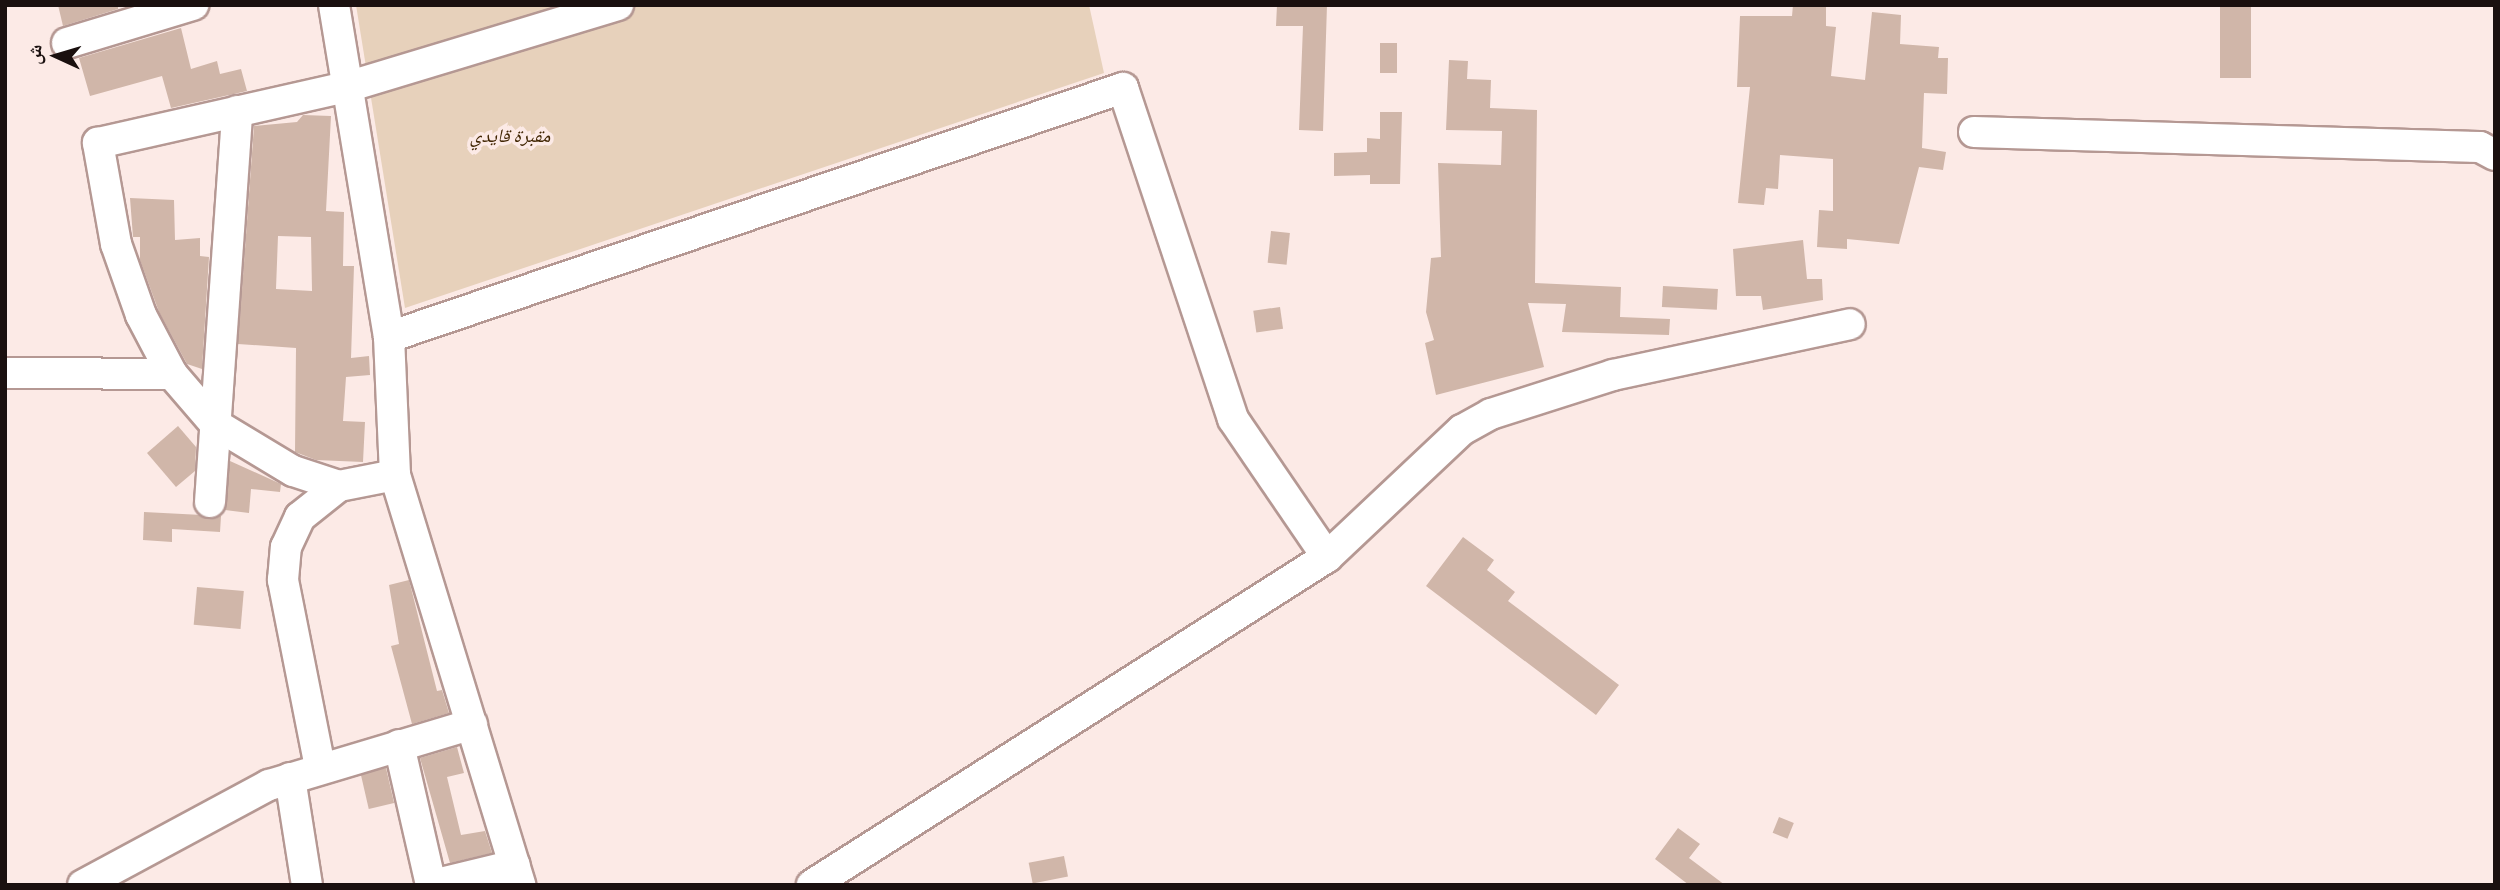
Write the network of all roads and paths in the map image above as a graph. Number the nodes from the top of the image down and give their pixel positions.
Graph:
1 (193, 5) edge
2 (334, 5) edge
3 (618, 5) edge
4 (67, 43) dead end
5 (350, 86) junction
6 (237, 111) junction
7 (1974, 132) dead end
8 (2495, 155) edge
9 (1850, 324) dead end
10 (389, 337) junction
11 (5, 373) edge
12 (172, 374) junction
13 (215, 424) junction
14 (395, 475) junction
15 (339, 486) junction
16 (210, 502) dead end
17 (1327, 557) junction
18 (472, 724) junction
19 (399, 744) junction
20 (320, 767) junction
21 (289, 778) junction
22 (518, 875) edge
23 (83, 885) edge
24 (307, 885) edge
25 (431, 885) edge
26 (812, 885) edge

1 - 4 street
2 - 5 street
3 - 5 street
5 - 6 street
5 - 10 street
6 - 12 street
6 - 13 street
7 - 8 street
9 - 17 street
10 - 14 street
10 - 17 street
11 - 12 street
12 - 13 street
13 - 15 street
13 - 16 street
14 - 15 street
14 - 18 street
15 - 20 street
17 - 26 street
18 - 19 street
18 - 22 street
19 - 20 street
19 - 25 street
20 - 21 street
21 - 23 street
21 - 24 street
22 - 25 street

